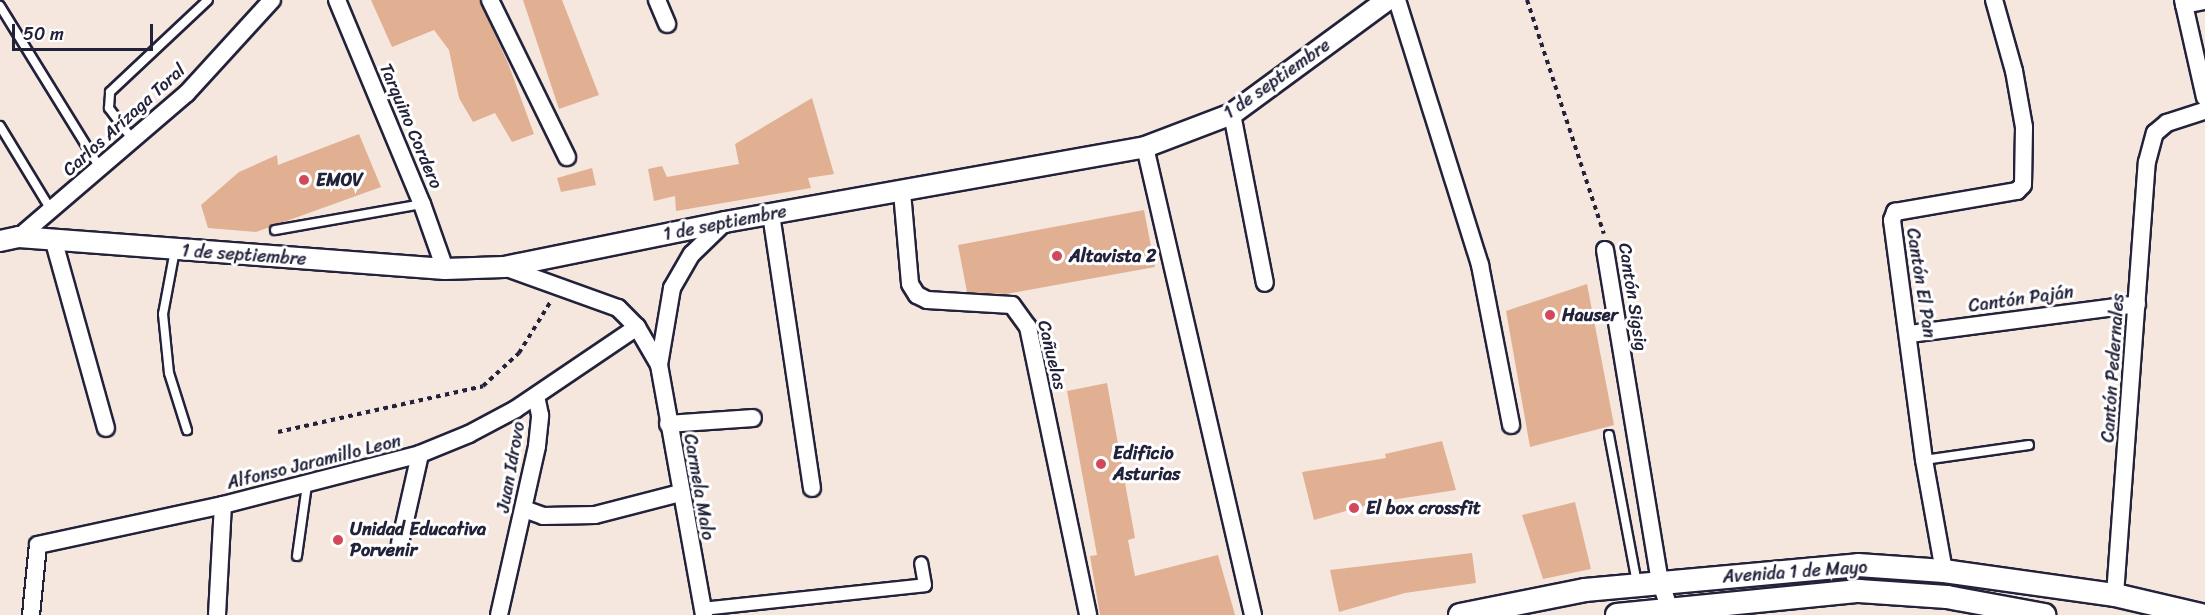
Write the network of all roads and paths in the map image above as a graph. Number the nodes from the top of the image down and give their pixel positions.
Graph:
1 (208, 0) edge
2 (273, 0) edge
3 (337, 0) edge
4 (490, 0) edge
5 (657, 0) edge
6 (1387, 0) edge
7 (1397, 0) edge
8 (1527, 0) edge
9 (1994, 0) edge
10 (2205, 2) edge
11 (2183, 3) edge
12 (0, 6) edge
13 (667, 24) dead end
14 (2205, 98) edge
15 (2205, 111) edge
16 (1233, 114) junction
17 (0, 126) edge
18 (133, 140) junction
19 (1145, 147) junction
20 (567, 157) dead end
21 (100, 169) junction
22 (902, 192) junction
23 (422, 204) junction
24 (51, 211) junction
25 (771, 214) junction
26 (725, 222) junction
27 (275, 230) dead end
28 (19, 237) junction
29 (0, 241) edge
30 (54, 242) junction
31 (175, 250) junction
32 (1605, 250) joint
33 (504, 267) junction
34 (445, 269) junction
35 (1265, 283) dead end
36 (557, 286) junction
37 (2137, 304) junction
38 (637, 327) junction
39 (1910, 334) junction
40 (658, 365) junction
41 (536, 396) junction
42 (753, 418) dead end
43 (668, 424) junction
44 (1511, 425) dead end
45 (106, 428) dead end
46 (187, 430) dead end
47 (278, 432) dead end
48 (1608, 435) dead end
49 (2029, 445) dead end
50 (420, 454) junction
51 (1924, 460) junction
52 (307, 485) junction
53 (812, 488) dead end
54 (680, 493) junction
55 (223, 506) junction
56 (524, 509) junction
57 (400, 543) dead end
58 (297, 556) dead end
59 (921, 563) dead end
60 (1944, 571) junction
61 (1660, 581) junction
62 (1637, 584) junction
63 (2115, 595) junction
64 (1669, 608) junction
65 (703, 612) edge
66 (503, 614) edge
67 (31, 615) edge
68 (217, 615) edge
69 (1088, 615) edge
70 (1252, 615) edge
71 (1460, 615) edge
72 (1617, 615) edge
73 (2044, 615) edge
74 (2201, 615) edge

1 - 18 lane
2 - 18 street, Carlos Arízaga Toral
3 - 23 street, Tarquino Cordero
4 - 20 street
5 - 13 street
6 - 16 street, 1 de septiembre
7 - 44 street
8 - 32 path, Cantón Sigsig
9 - 39 street, Cantón El Pan
10 - 11 street
11 - 14 street
12 - 21 lane
15 - 37 street, Cantón Pedernales
16 - 19 street, 1 de septiembre
16 - 35 street
17 - 24 lane
18 - 21 street, Carlos Arízaga Toral
19 - 22 street, 1 de septiembre
19 - 70 street
21 - 24 street, Carlos Arízaga Toral
22 - 25 street, 1 de septiembre
22 - 69 street, Cañuelas
23 - 27 lane
23 - 34 street, Tarquino Cordero
24 - 28 street, Carlos Arízaga Toral
25 - 26 street, 1 de septiembre
25 - 53 street
26 - 33 street, 1 de septiembre
26 - 40 street, Carmela Malo
28 - 29 street
28 - 30 street, 1 de septiembre
30 - 31 street, 1 de septiembre
30 - 45 street
31 - 34 street, 1 de septiembre
31 - 46 lane
32 - 61 street, Cantón Sigsig
33 - 34 street, 1 de septiembre
33 - 36 street, Carmela Malo
36 - 38 street, Carmela Malo
36 - 47 path
37 - 39 street, Cantón Paján
37 - 63 street, Cantón Pedernales
38 - 40 street, Carmela Malo
38 - 41 street, Alfonso Jaramillo Leon
39 - 51 street, Cantón El Pan
40 - 43 street, Carmela Malo
41 - 50 street, Alfonso Jaramillo Leon
41 - 56 street, Juan Idrovo
42 - 43 street
43 - 54 street, Carmela Malo
48 - 62 lane
49 - 51 lane
50 - 52 street, Alfonso Jaramillo Leon
50 - 57 street
51 - 60 street, Cantón El Pan
52 - 55 street, Alfonso Jaramillo Leon
52 - 58 lane
54 - 56 street
54 - 65 street, Carmela Malo
55 - 67 street, Alfonso Jaramillo Leon
55 - 68 street
56 - 66 street, Juan Idrovo
59 - 65 street
60 - 61 main road, Avenida 1 de Mayo
60 - 63 main road, Avenida 1 de Mayo
61 - 62 main road, Avenida 1 de Mayo
61 - 64 street, Cantón Sigsig
62 - 71 main road, Avenida 1 de Mayo
63 - 74 main road, Avenida 1 de Mayo
64 - 72 main road, Avenida 1 de Mayo
64 - 73 main road, Avenida 1 de Mayo

